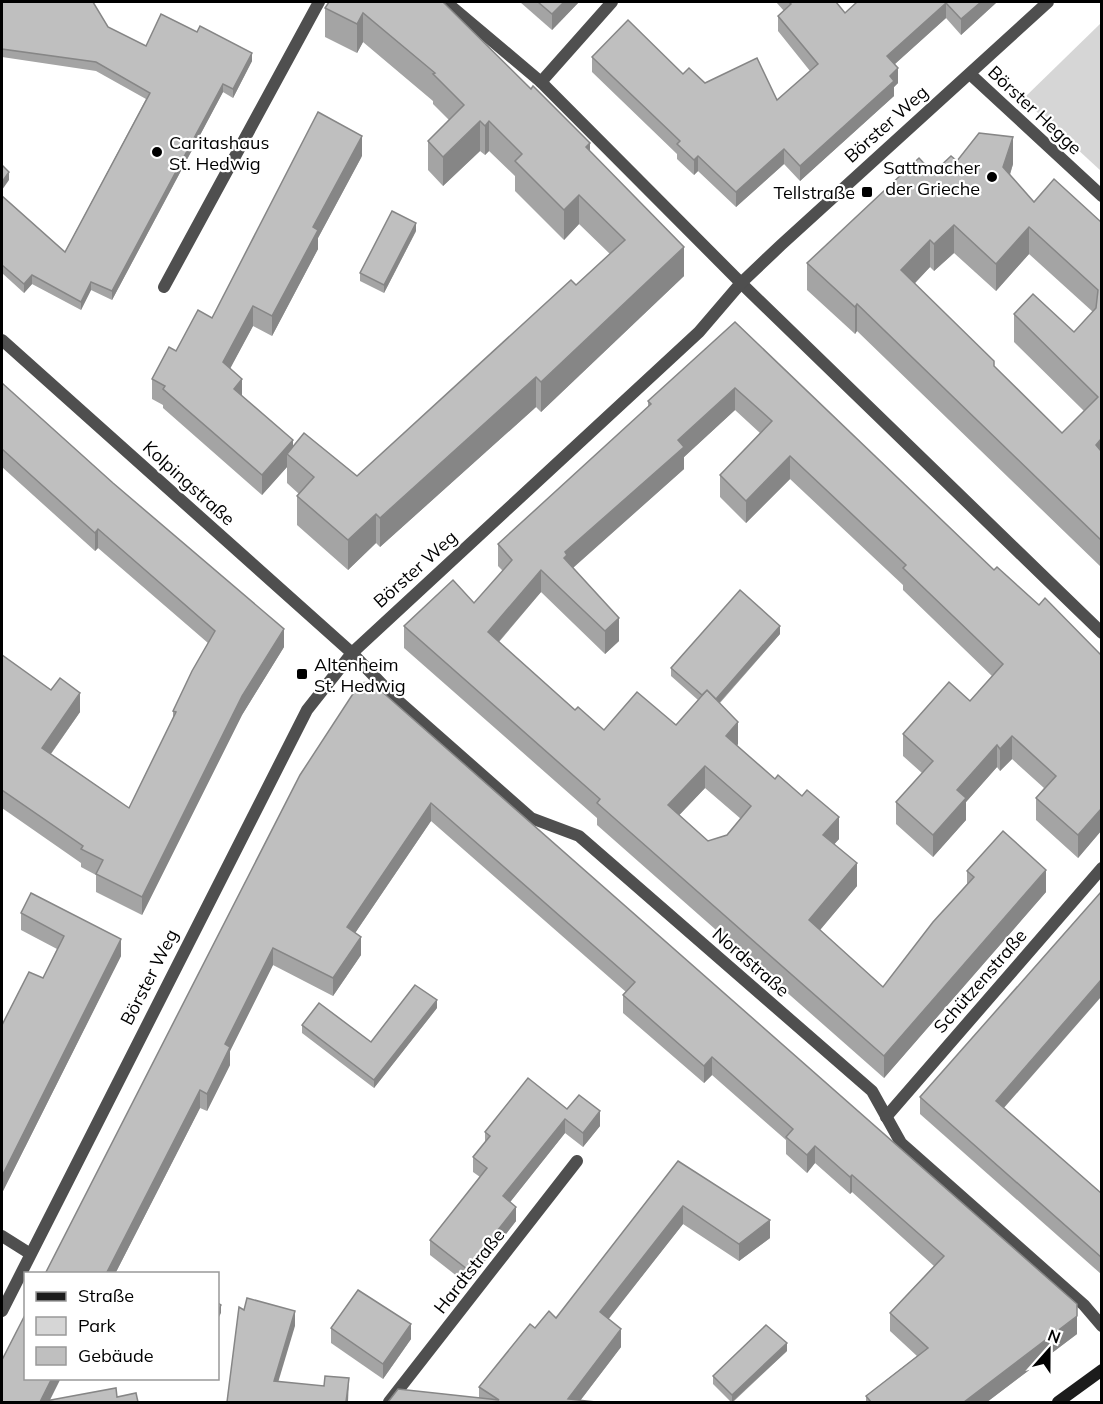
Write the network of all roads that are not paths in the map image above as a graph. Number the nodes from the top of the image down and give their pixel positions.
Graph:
1 (319, 2) edge
2 (446, 2) edge
3 (612, 2) edge
4 (1048, 2) edge
5 (970, 74) junction
6 (541, 82) junction
7 (1101, 196) edge
8 (741, 283) junction
9 (164, 287) dead end
10 (2, 340) edge
11 (1101, 633) edge
12 (352, 653) junction
13 (1101, 868) edge
14 (886, 1117) junction
15 (577, 1161) dead end
16 (2, 1236) edge
17 (29, 1253) junction
18 (2, 1311) edge
19 (1101, 1326) edge
20 (1101, 1370) edge
21 (389, 1402) edge
22 (1058, 1402) edge

1 - 9 street
2 - 6 street
3 - 6 street
4 - 5 street, Börster Weg
5 - 7 street, Börster Hegge
5 - 8 street, Börster Weg
6 - 8 street
8 - 11 street
8 - 12 street, Börster Weg
10 - 12 street, Kolpingstraße
12 - 14 street, Nordstraße
12 - 17 street, Börster Weg
13 - 14 street, Schützenstraße
14 - 19 street, Nordstraße
15 - 21 street, Hardtstraße
16 - 17 street
17 - 18 street, Börster Weg
20 - 22 main road

